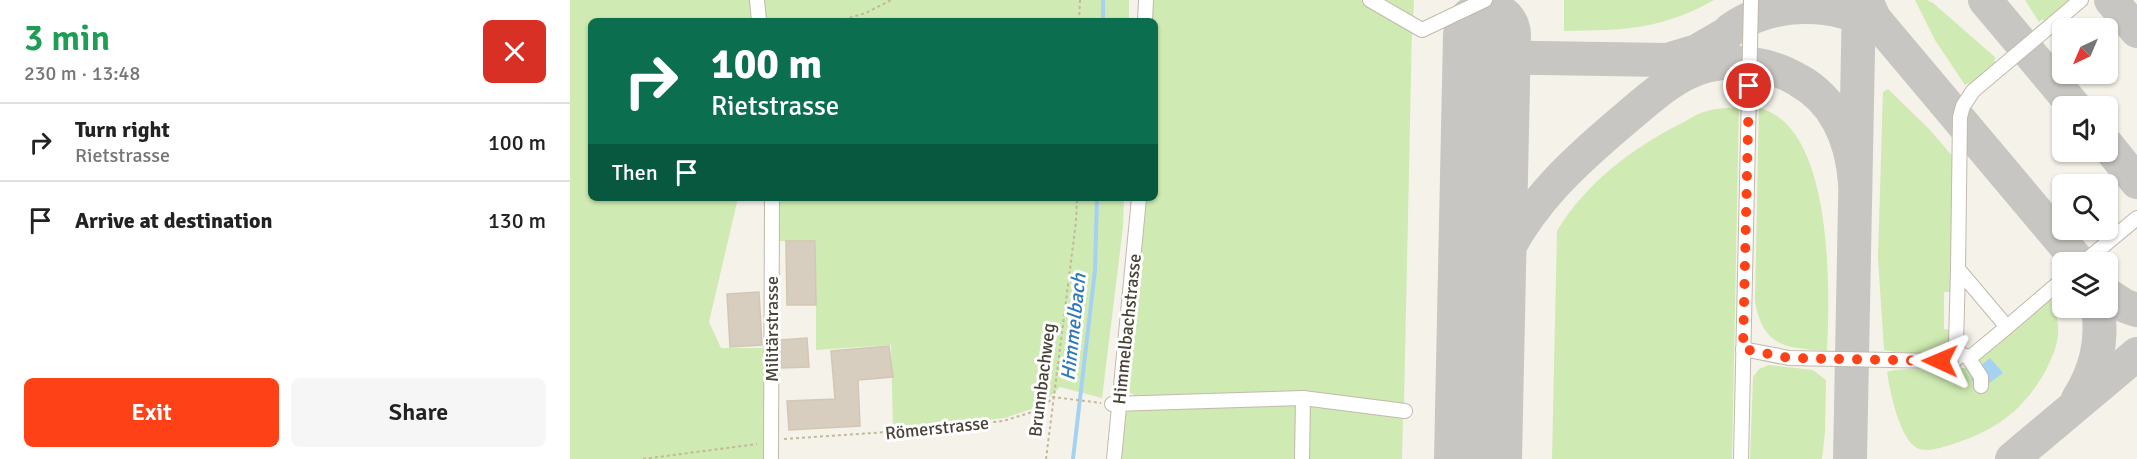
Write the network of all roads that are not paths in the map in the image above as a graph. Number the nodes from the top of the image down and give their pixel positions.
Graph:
1 (757, 0) edge
2 (1146, 0) edge
3 (1370, 0) edge
4 (1485, 0) edge
5 (1751, 0) edge
6 (2080, 0) edge
7 (759, 18) edge
8 (1145, 18) edge
9 (772, 201) edge
10 (1139, 201) edge
11 (2137, 218) edge
12 (2096, 252) edge
13 (1958, 269) junction
14 (2052, 289) edge
15 (2007, 327) junction
16 (1743, 349) junction
17 (1964, 356) junction
18 (1981, 386) dead end
19 (1303, 399) junction
20 (1116, 404) junction
21 (1405, 411) dead end
22 (771, 459) edge
23 (1114, 459) edge
24 (1302, 459) edge
25 (1741, 459) edge

1 - 7 street
2 - 8 street
3 - 4 street
5 - 16 street
6 - 13 street
9 - 22 street, Militärstrasse
10 - 20 street, Himmelbachstrasse
11 - 12 street
13 - 15 street
13 - 17 street
14 - 15 street
15 - 17 street
16 - 17 street
16 - 25 street
17 - 18 street
19 - 20 street
19 - 21 street
19 - 24 street
20 - 23 street, Himmelbachstrasse

